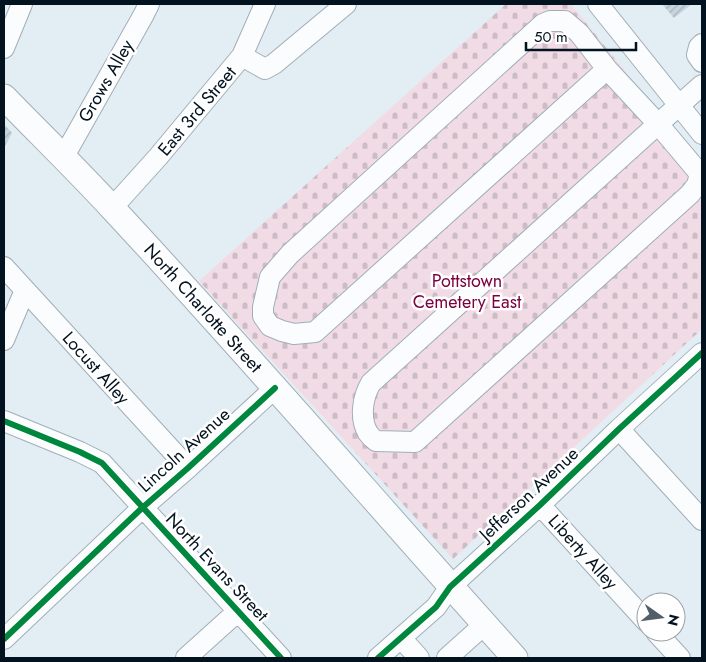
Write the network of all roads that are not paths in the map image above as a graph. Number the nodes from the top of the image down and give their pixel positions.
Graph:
1 (22, 4) edge
2 (149, 4) edge
3 (265, 4) edge
4 (346, 4) edge
5 (598, 4) edge
6 (702, 44) edge
7 (4, 48) edge
8 (242, 56) junction
9 (702, 62) edge
10 (607, 69) junction
11 (702, 85) edge
12 (4, 97) edge
13 (679, 106) junction
14 (658, 124) junction
15 (702, 134) edge
16 (63, 158) junction
17 (112, 208) junction
18 (4, 267) edge
19 (24, 290) junction
20 (4, 340) edge
21 (702, 353) edge
22 (275, 388) junction
23 (4, 420) edge
24 (619, 429) junction
25 (188, 468) junction
26 (540, 505) junction
27 (142, 508) junction
28 (702, 520) edge
29 (450, 587) junction
30 (636, 610) edge
31 (237, 612) junction
32 (485, 624) junction
33 (401, 638) junction
34 (4, 639) edge
35 (665, 642) edge
36 (186, 658) edge
37 (281, 658) edge
38 (378, 658) edge
39 (419, 658) edge
40 (447, 658) edge
41 (515, 658) edge
42 (680, 658) edge

1 - 7 street
2 - 16 street, Grows Alley
3 - 8 street, East 3rd Street
4 - 8 street
5 - 13 street
6 - 9 street
8 - 17 street, East 3rd Street
10 - 10 street
10 - 14 street
11 - 13 street
12 - 16 main road, North Charlotte Street
13 - 14 street
13 - 15 street
14 - 14 street
16 - 17 main road, North Charlotte Street
17 - 22 main road, North Charlotte Street
18 - 19 street, Locust Alley
19 - 20 street
19 - 25 street, Locust Alley
21 - 24 street, Jefferson Avenue
22 - 25 street, Lincoln Avenue
22 - 29 main road, North Charlotte Street
23 - 27 street, North Evans Street
24 - 26 street, Jefferson Avenue
24 - 28 street
25 - 27 street, Lincoln Avenue
26 - 29 street, Jefferson Avenue
26 - 30 street, Liberty Alley
27 - 31 street, North Evans Street
27 - 34 street, Lincoln Avenue
29 - 32 main road, North Charlotte Street
29 - 33 street, Jefferson Avenue
31 - 36 street
31 - 37 street, North Evans Street
32 - 40 street
32 - 41 main road, North Charlotte Street
33 - 38 street, Jefferson Avenue
33 - 39 street
35 - 42 street

